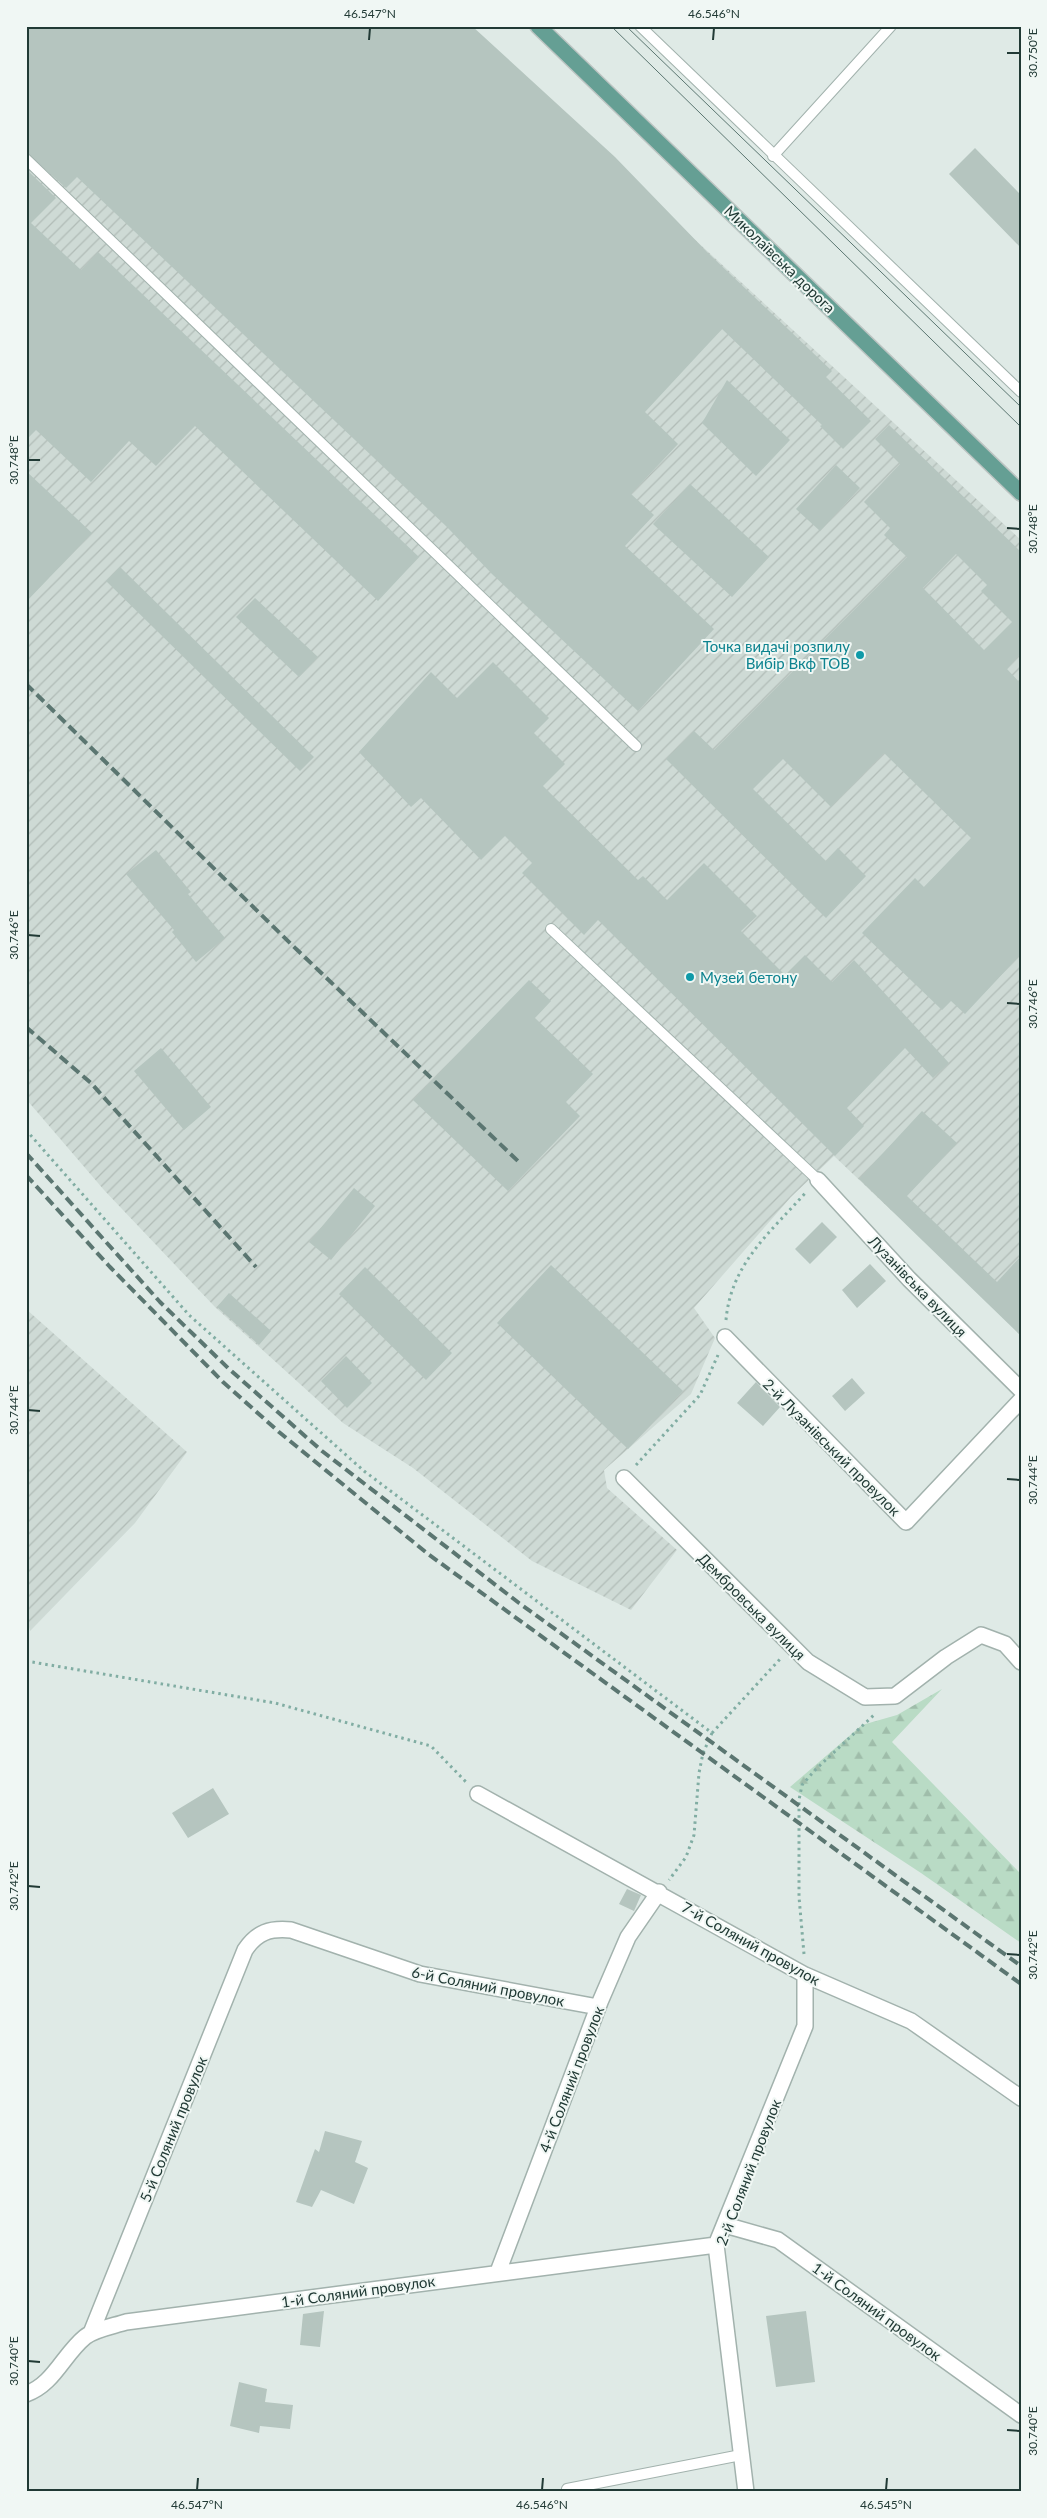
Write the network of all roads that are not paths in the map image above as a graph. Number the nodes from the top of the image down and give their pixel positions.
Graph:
1 (640, 26) edge
2 (891, 26) edge
3 (545, 28) edge
4 (773, 156) junction
5 (26, 159) edge
6 (1021, 392) edge
7 (1021, 492) edge
8 (636, 746) dead end
9 (551, 929) dead end
10 (818, 1180) joint
11 (725, 1338) dead end
12 (1021, 1390) edge
13 (1021, 1400) edge
14 (624, 1478) dead end
15 (1021, 1662) edge
16 (478, 1794) road end
17 (660, 1892) junction
18 (265, 1931) joint
19 (805, 1975) junction
20 (598, 2007) junction
21 (1021, 2098) edge
22 (725, 2225) junction
23 (716, 2245) junction
24 (498, 2272) junction
25 (91, 2333) junction
26 (26, 2394) edge
27 (1021, 2415) edge
28 (741, 2455) junction
29 (567, 2489) dead end
30 (746, 2492) edge

1 - 4 lane
2 - 4 lane
3 - 7 main road, Миколаївська дорога
4 - 6 lane
5 - 8 lane
9 - 10 lane
10 - 12 street, Лузанівська вулиця
11 - 13 street, 2-й Лузанівський провулок
14 - 15 street, Дембровська вулиця
16 - 17 street, 7-й Соляний провулок
17 - 19 street, 7-й Соляний провулок
17 - 20 street, 4-й Соляний провулок
18 - 20 street, 6-й Соляний провулок
18 - 25 street, 5-й Соляний провулок
19 - 21 street, 7-й Соляний провулок
19 - 22 street, 2-й Соляний провулок
20 - 24 street, 4-й Соляний провулок
22 - 23 street, 2-й Соляний провулок
22 - 27 street, 1-й Соляний провулок
23 - 24 street, 1-й Соляний провулок
23 - 28 street, 2-й Соляний провулок
24 - 25 street, 1-й Соляний провулок
25 - 26 street, 1-й Соляний провулок
28 - 29 lane
28 - 30 street, 2-й Соляний провулок

